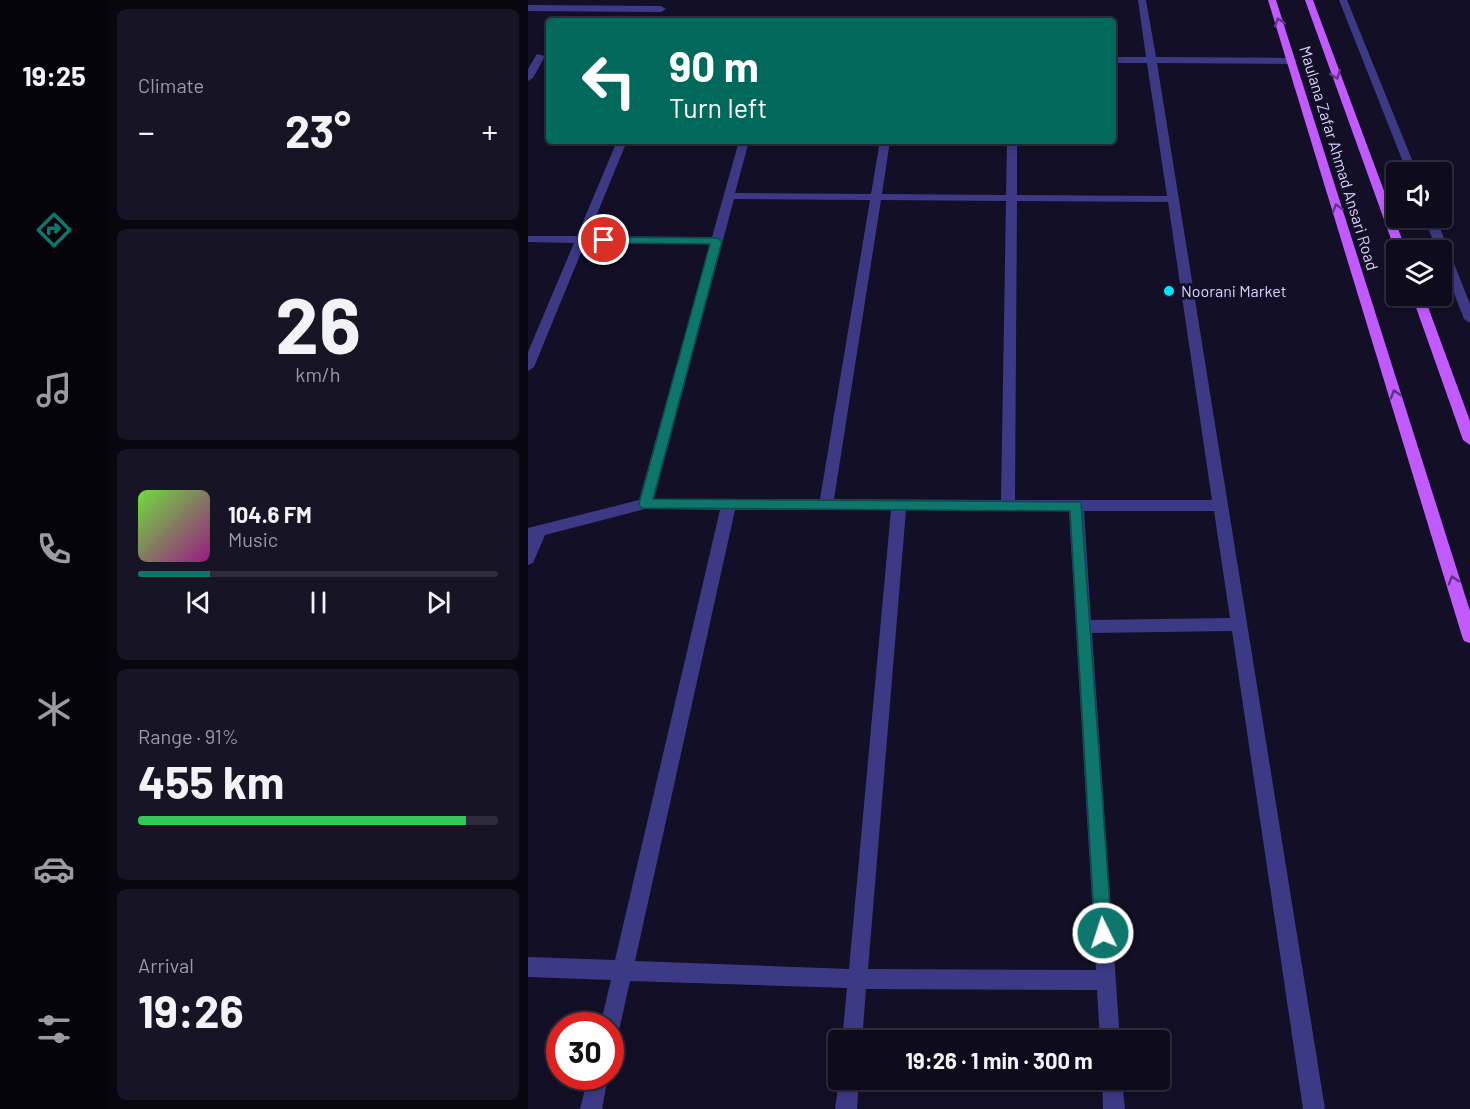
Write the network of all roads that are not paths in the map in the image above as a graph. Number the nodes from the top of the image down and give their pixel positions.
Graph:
1 (1142, 0) edge
2 (1272, 0) edge
3 (1309, 0) edge
4 (1343, 0) edge
5 (663, 4) edge
6 (528, 8) edge
7 (657, 18) edge
8 (528, 56) edge
9 (544, 56) edge
10 (1116, 60) edge
11 (1150, 60) junction
12 (1292, 61) junction
13 (528, 78) edge
14 (621, 144) edge
15 (743, 144) edge
16 (885, 144) edge
17 (1012, 144) edge
18 (1408, 162) edge
19 (729, 196) junction
20 (876, 197) junction
21 (1012, 198) junction
22 (1172, 199) junction
23 (1434, 228) edge
24 (528, 239) edge
25 (581, 239) junction
26 (1397, 240) edge
27 (717, 241) junction
28 (1422, 306) edge
29 (1470, 319) edge
30 (528, 367) edge
31 (1470, 440) edge
32 (645, 504) junction
33 (729, 504) junction
34 (826, 505) junction
35 (899, 505) junction
36 (1008, 506) junction
37 (1076, 506) junction
38 (1221, 506) junction
39 (534, 533) edge
40 (528, 559) edge
41 (1239, 624) junction
42 (1084, 627) junction
43 (1470, 636) edge
44 (528, 967) edge
45 (622, 971) junction
46 (858, 979) junction
47 (1106, 980) junction
48 (613, 1012) edge
49 (853, 1030) edge
50 (1109, 1030) edge
51 (595, 1090) edge
52 (848, 1090) edge
53 (1113, 1090) edge
54 (591, 1109) edge
55 (846, 1109) edge
56 (1114, 1109) edge
57 (1314, 1109) edge

1 - 11 street
12 -> 2 main road, Maulana Zafar Ahmad Ansari Road
3 -> 26 main road, Maulana Zafar Ahmad Ansari Road
4 - 18 street
5 - 6 street
5 - 7 street
8 - 9 street
9 - 13 street
10 - 11 street
11 - 12 street
11 - 22 street
43 -> 12 main road, Maulana Zafar Ahmad Ansari Road
14 - 25 street
15 - 19 street
16 - 20 street
17 - 21 street
19 - 20 street
19 - 27 street
20 - 21 street
20 - 34 street
21 - 22 street
21 - 36 street
22 - 38 street
23 - 29 street
24 - 25 street
25 - 27 street
25 - 30 street
27 - 32 street
28 - 31 main road
32 - 33 street
32 - 39 street
33 - 34 street
33 - 45 street
34 - 35 street
35 - 36 street
35 - 46 street
36 - 37 street
37 - 38 street
37 - 42 street
38 - 41 street
39 - 40 street
41 - 42 street
41 - 57 street
42 - 47 street
44 - 45 street
45 - 46 street
45 - 48 street
46 - 47 street
46 - 49 street
47 - 50 street
51 - 54 street
52 - 55 street
53 - 56 street

